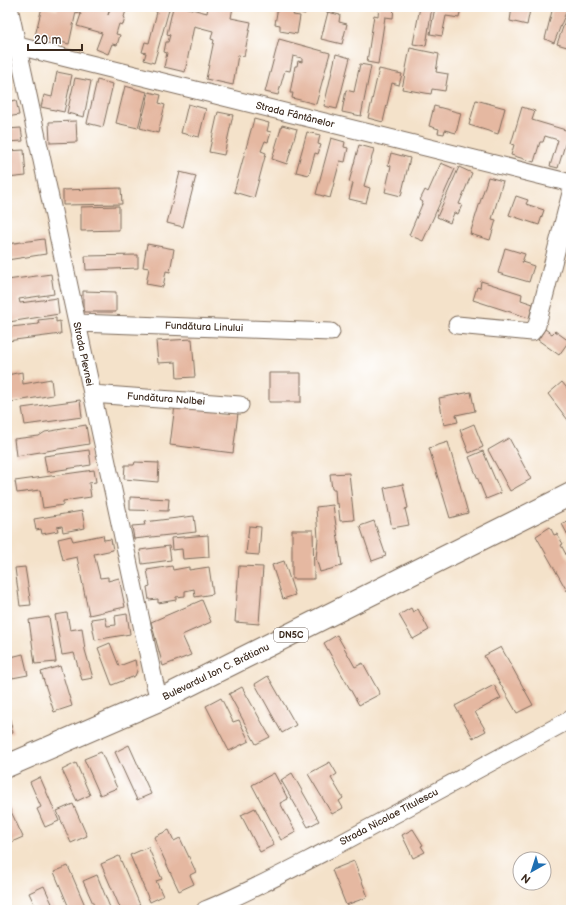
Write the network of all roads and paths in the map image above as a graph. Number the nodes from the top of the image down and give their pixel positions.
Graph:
1 (9, 7) edge
2 (12, 48) edge
3 (571, 183) edge
4 (571, 193) edge
5 (77, 323) junction
6 (457, 325) dead end
7 (331, 332) dead end
8 (92, 394) junction
9 (240, 405) dead end
10 (571, 494) edge
11 (160, 700) junction
12 (571, 719) edge
13 (7, 766) edge
14 (205, 910) edge

1 - 2 street, Strada Plevnei
2 - 3 street, Strada Fântânelor
2 - 5 street, Strada Plevnei
4 - 6 street
5 - 7 street, Fundătura Linului
5 - 8 street, Strada Plevnei
8 - 9 street, Fundătura Nalbei
8 - 11 street, Strada Plevnei
10 - 11 main road, Bulevardul Ion C. Brătianu / DN5C
11 - 13 main road, Bulevardul Ion C. Brătianu / DN5C
12 - 14 street, Strada Nicolae Titulescu

